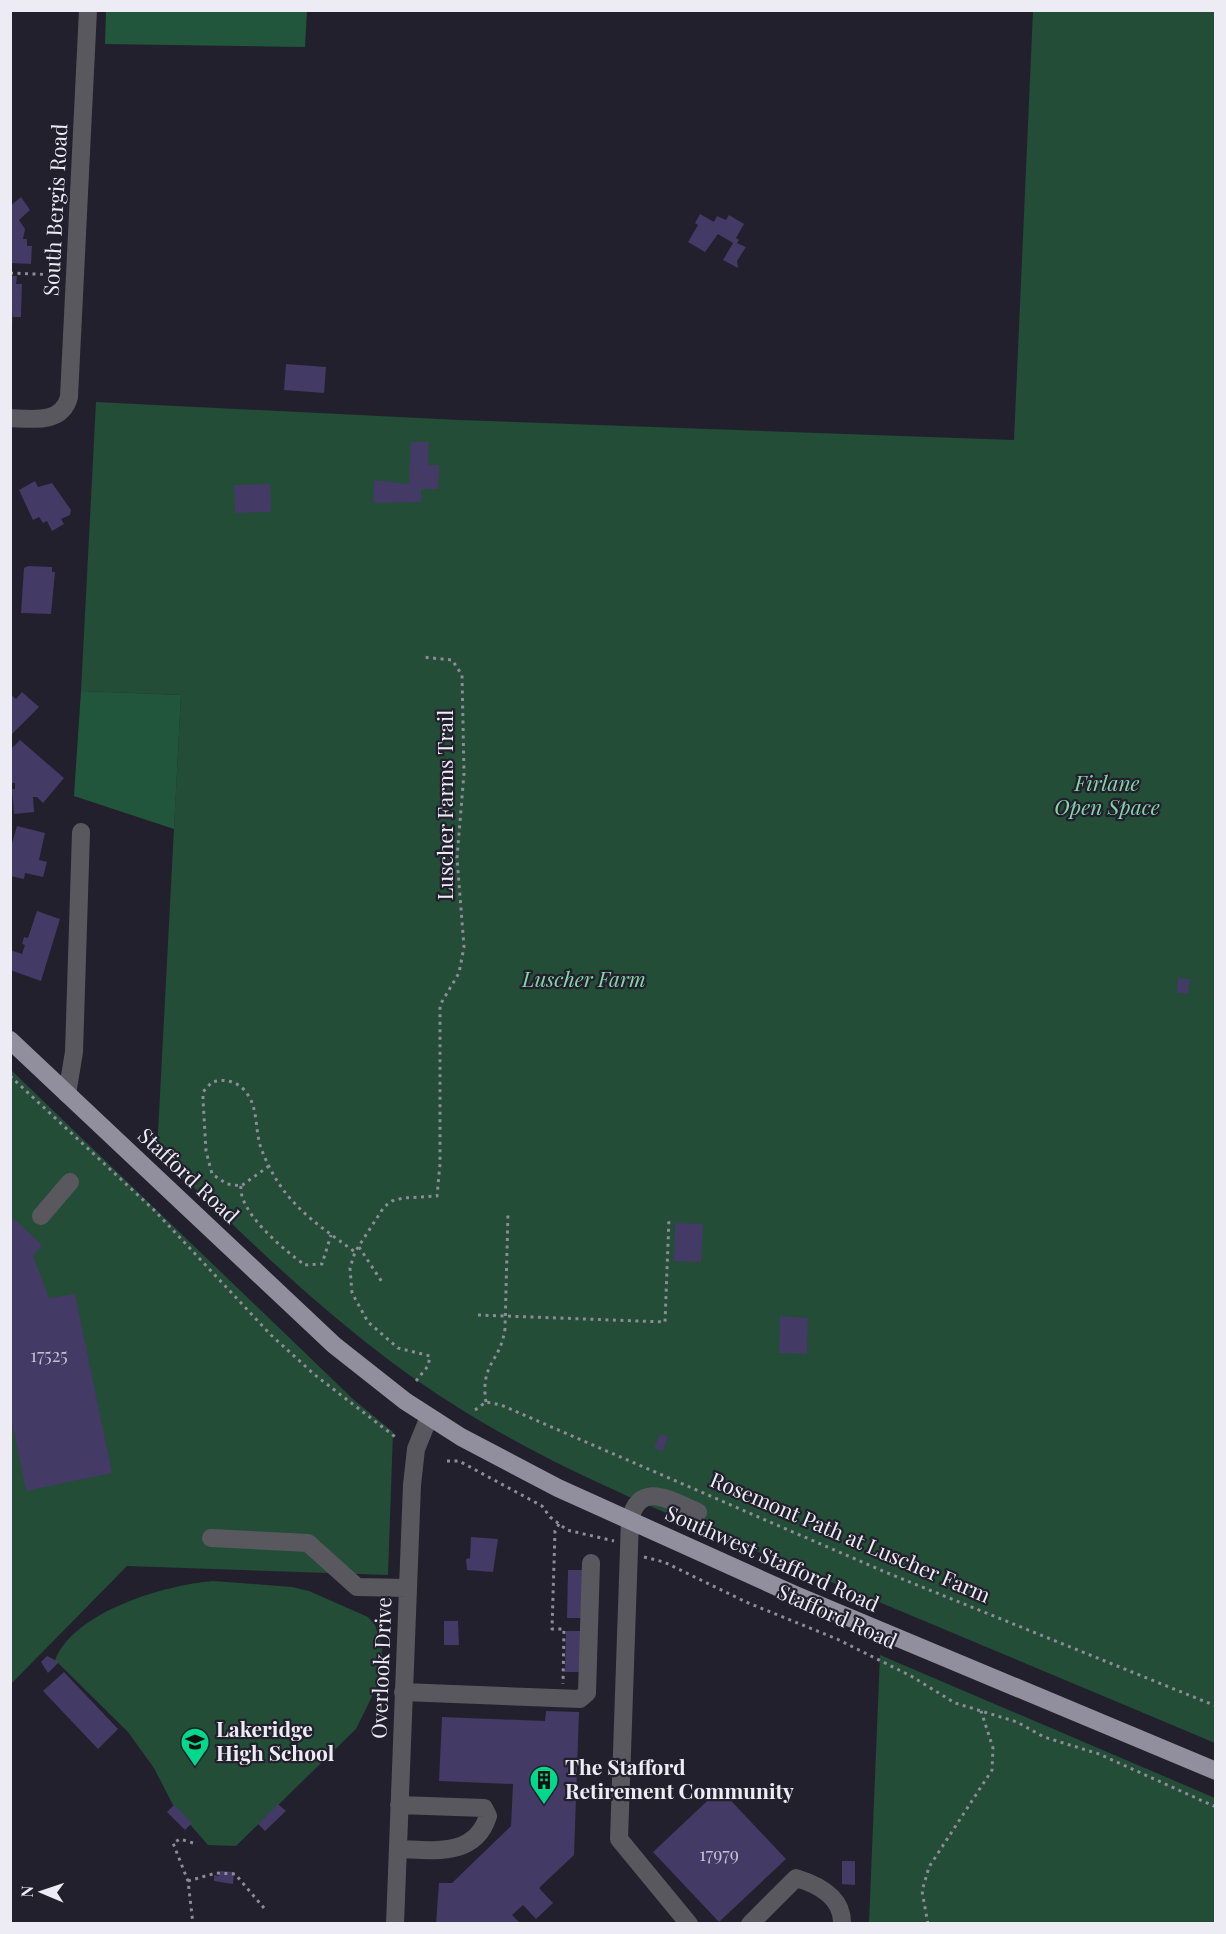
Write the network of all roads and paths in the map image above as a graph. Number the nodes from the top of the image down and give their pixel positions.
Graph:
1 (88, 10) edge
2 (10, 273) edge
3 (75, 276) junction
4 (10, 418) edge
5 (422, 657) dead end
6 (81, 832) dead end
7 (10, 1040) edge
8 (10, 1076) edge
9 (67, 1094) junction
10 (269, 1166) junction
11 (70, 1182) dead end
12 (241, 1186) junction
13 (508, 1212) dead end
14 (40, 1216) dead end
15 (669, 1218) dead end
16 (331, 1235) junction
17 (358, 1247) junction
18 (355, 1252) junction
19 (382, 1282) dead end
20 (478, 1315) dead end
21 (505, 1316) junction
22 (334, 1345) joint
23 (416, 1381) dead end
24 (486, 1402) junction
25 (476, 1410) dead end
26 (429, 1417) junction
27 (398, 1439) dead end
28 (447, 1461) dead end
29 (698, 1512) dead end
30 (630, 1520) junction
31 (558, 1524) junction
32 (211, 1538) dead end
33 (629, 1549) junction
34 (591, 1563) dead end
35 (407, 1588) junction
36 (403, 1692) junction
37 (562, 1699) junction
38 (1215, 1706) edge
39 (981, 1711) junction
40 (1215, 1771) edge
41 (399, 1804) junction
42 (1215, 1807) edge
43 (193, 1843) dead end
44 (398, 1849) junction
45 (188, 1881) junction
46 (264, 1908) dead end
47 (193, 1923) edge
48 (395, 1923) edge
49 (689, 1923) edge
50 (750, 1923) edge
51 (842, 1923) edge
52 (928, 1923) edge

1 - 3 street, South Bergis Road
2 - 3 path
3 - 4 street, South Bergis Road
5 - 17 path, Luscher Farms Trail
6 - 9 street
7 - 9 main road, Stafford Road
8 - 27 path
9 - 22 main road, Stafford Road
10 - 12 path
10 - 12 path
10 - 16 path
11 - 14 street
12 - 16 path
13 - 21 path
15 - 21 path
16 - 18 path
17 - 18 path
17 - 19 path
18 - 23 path
20 - 21 path
21 - 24 path
22 - 26 main road, Southwest Stafford Road
24 - 25 path
24 - 38 path, Rosemont Path at Luscher Farm
26 - 30 main road, Southwest Stafford Road
26 - 35 street, Overlook Drive
28 - 31 path, Stafford Road
29 - 30 street
30 - 33 street
30 - 40 main road, Southwest Stafford Road
31 - 33 path, Stafford Road
31 - 37 path
32 - 35 street
33 - 39 path, Stafford Road
33 - 49 street
34 - 37 street
35 - 36 street, Overlook Drive
36 - 37 street
36 - 41 street, Overlook Drive
39 - 42 path, Stafford Road
39 - 52 path
41 - 44 street, Overlook Drive
41 - 44 street
43 - 45 path
44 - 48 street, Overlook Drive
45 - 46 path
45 - 47 path
50 - 51 street

